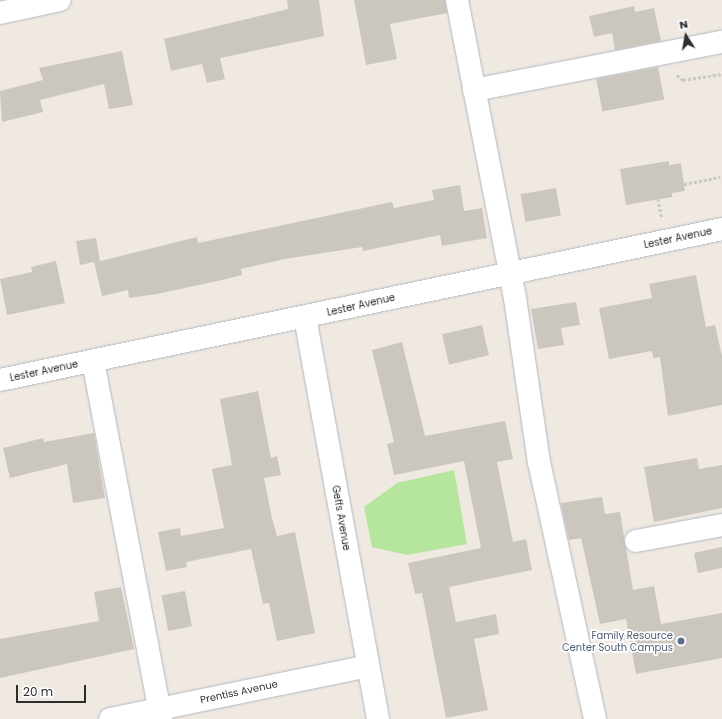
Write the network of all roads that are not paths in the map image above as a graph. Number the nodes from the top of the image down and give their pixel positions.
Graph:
1 (60, 0) edge
2 (457, 0) edge
3 (0, 13) edge
4 (722, 42) edge
5 (474, 90) junction
6 (722, 229) edge
7 (510, 273) junction
8 (305, 317) junction
9 (92, 361) junction
10 (0, 380) edge
11 (722, 525) edge
12 (636, 542) dead end
13 (368, 666) junction
14 (160, 714) edge
15 (110, 719) edge
16 (378, 719) edge
17 (595, 719) edge

1 - 3 street
2 - 5 street
4 - 5 street
5 - 7 street
6 - 7 street, Lester Avenue
7 - 8 street, Lester Avenue
7 - 17 street
8 - 9 street, Lester Avenue
8 - 13 street, Geffs Avenue
9 - 10 street, Lester Avenue
9 - 14 street
11 - 12 street
13 - 14 street, Prentiss Avenue
13 - 16 street, Geffs Avenue
14 - 15 street, Prentiss Avenue

